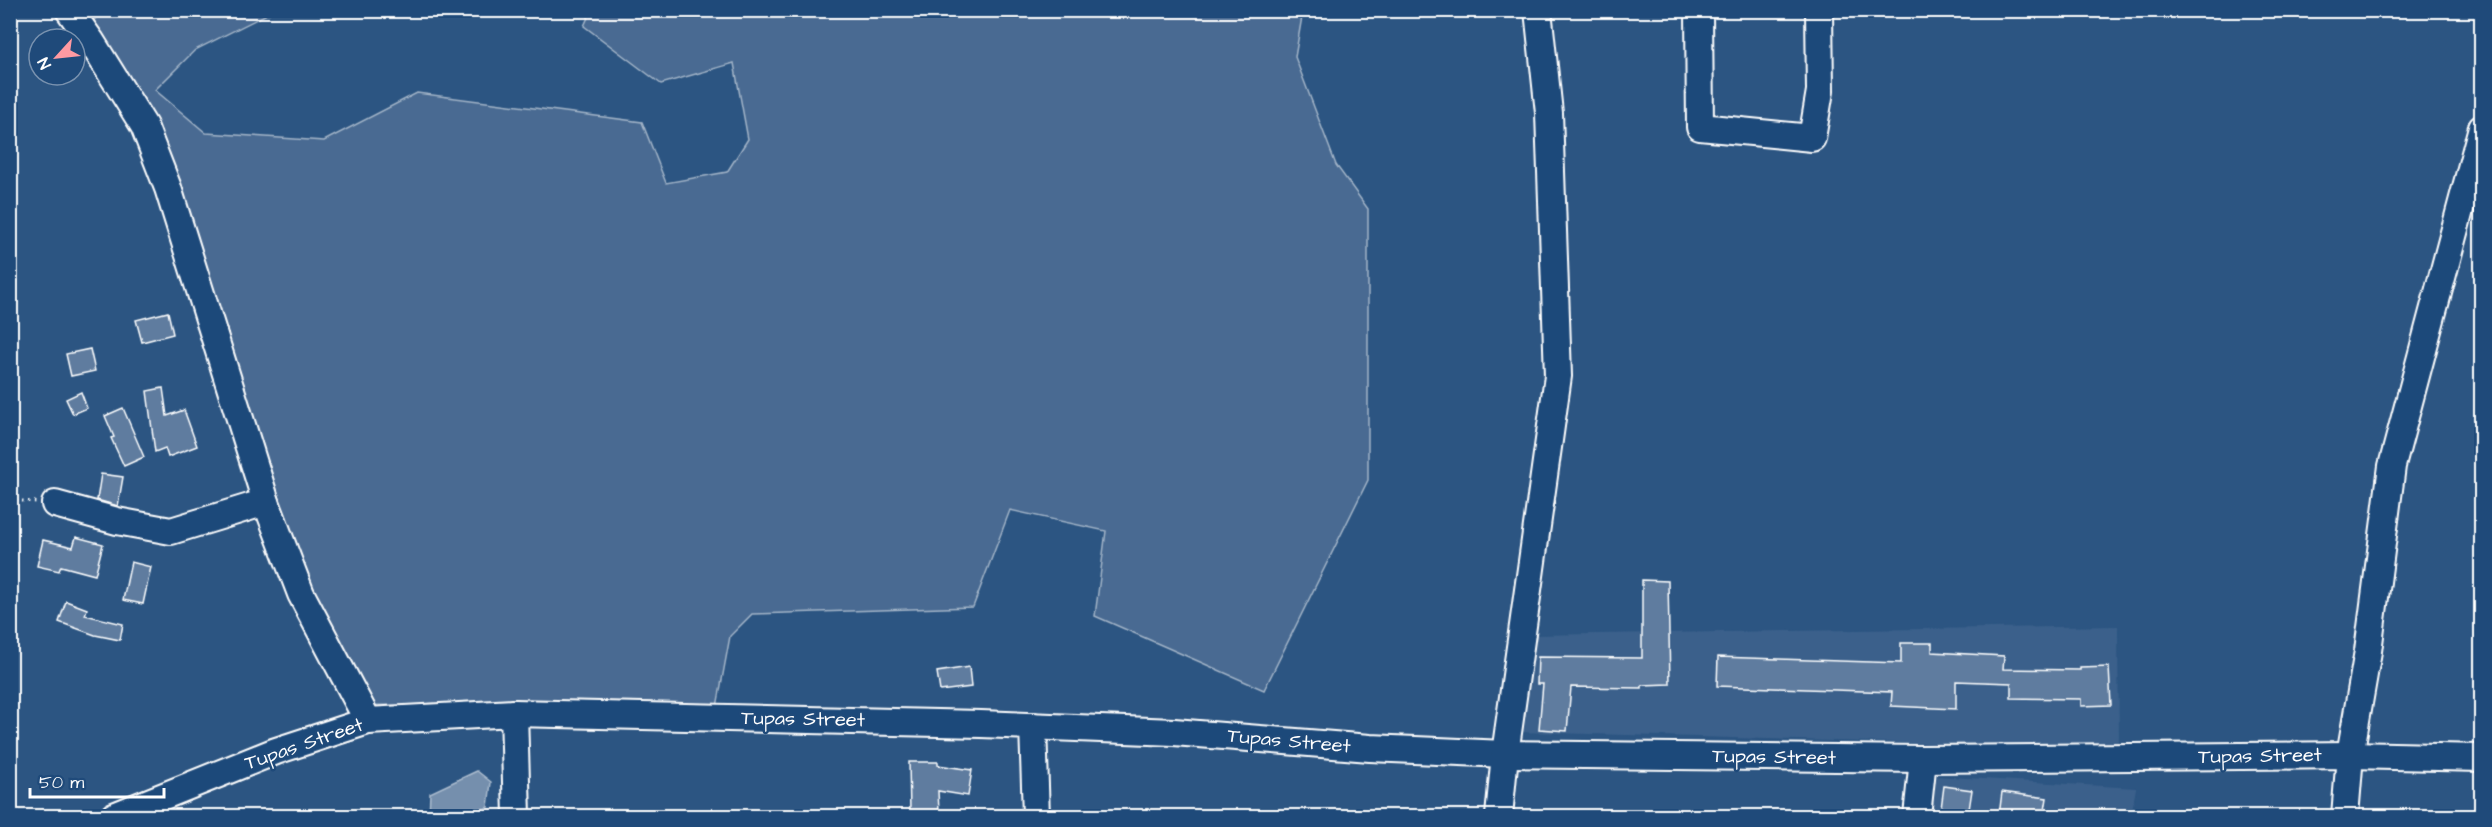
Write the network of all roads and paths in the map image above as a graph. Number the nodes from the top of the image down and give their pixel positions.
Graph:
1 (69, 10) edge
2 (1538, 10) edge
3 (1699, 10) edge
4 (1819, 10) edge
5 (2481, 127) edge
6 (266, 502) junction
7 (55, 504) dead end
8 (514, 713) junction
9 (368, 721) junction
10 (1033, 726) junction
11 (1505, 754) junction
12 (2350, 755) junction
13 (2481, 758) edge
14 (1923, 759) junction
15 (114, 816) edge
16 (517, 816) edge
17 (1036, 816) edge
18 (1499, 816) edge
19 (1917, 816) edge
20 (2345, 816) edge

1 - 6 street
2 - 11 street
3 - 4 street
5 - 12 street
6 - 7 street
6 - 9 street
8 - 9 street, Tupas Street
8 - 10 street, Tupas Street
8 - 16 street
9 - 15 street, Tupas Street
10 - 11 street, Tupas Street
10 - 17 street
11 - 14 street, Tupas Street
11 - 18 street
12 - 13 street, Tupas Street
12 - 14 street, Tupas Street
12 - 20 street
14 - 19 street

